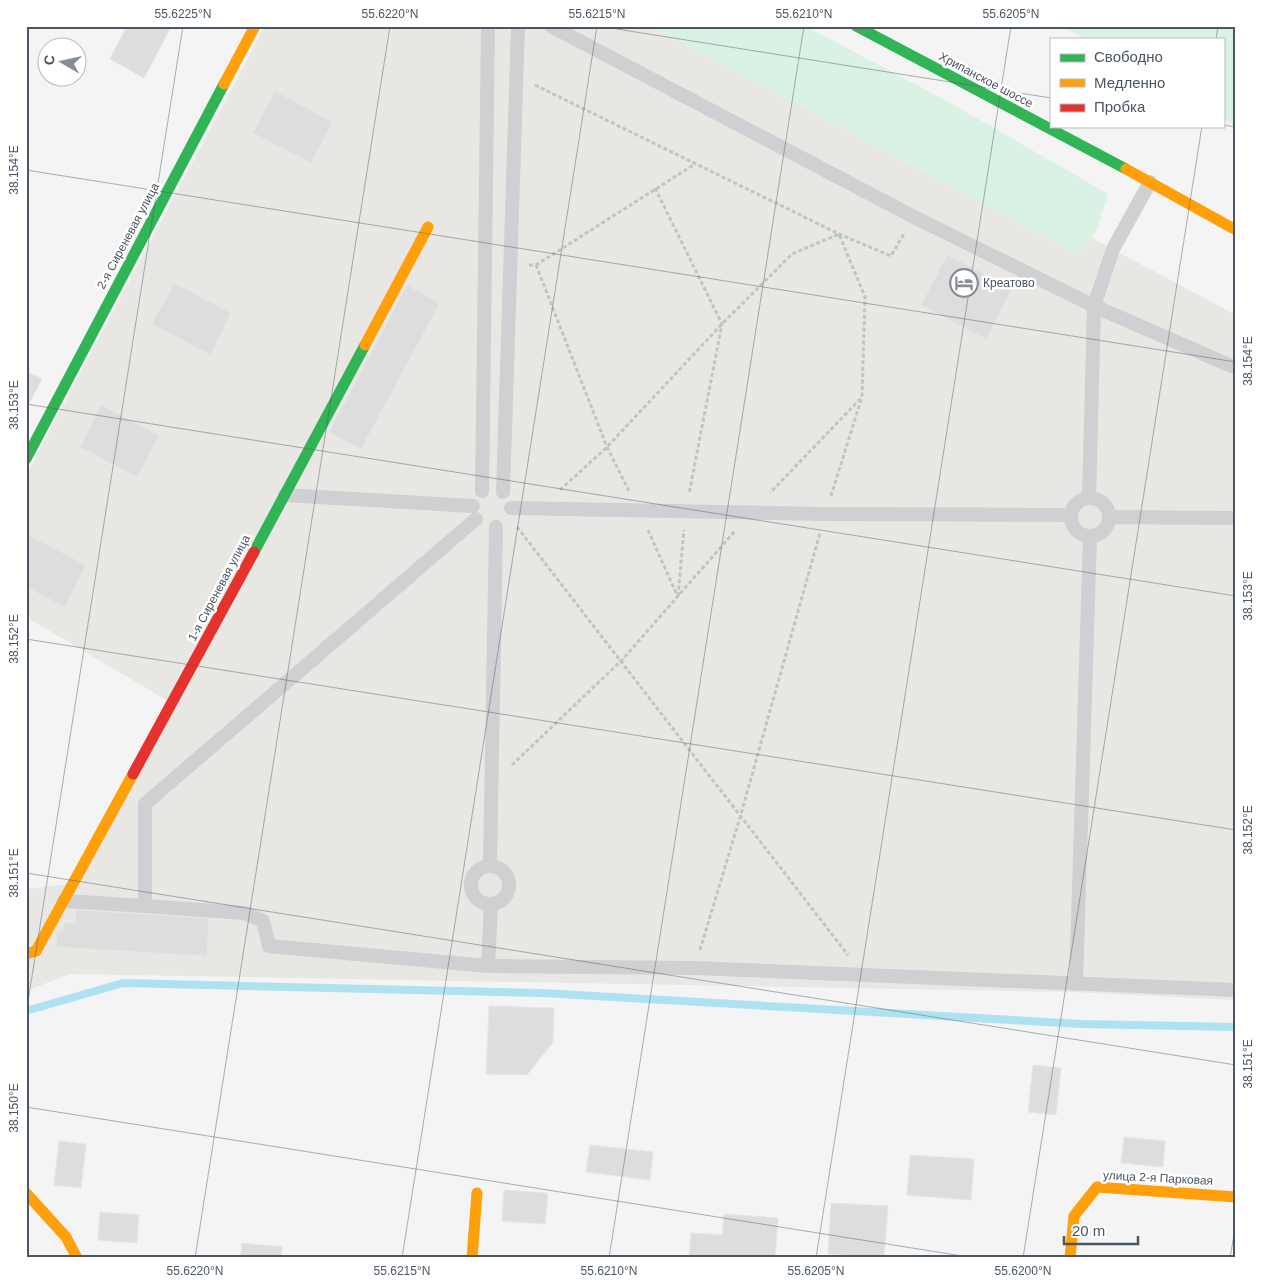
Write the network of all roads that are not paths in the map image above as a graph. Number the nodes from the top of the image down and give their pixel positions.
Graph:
1 (255, 26) edge
2 (488, 26) edge
3 (518, 26) edge
4 (551, 26) edge
5 (856, 26) edge
6 (1150, 182) junction
7 (428, 227) dead end
8 (1236, 230) edge
9 (1094, 306) junction
10 (1236, 368) edge
11 (26, 459) edge
12 (482, 491) junction
13 (503, 492) junction
14 (285, 495) junction
15 (1089, 498) junction
16 (475, 512) junction
17 (510, 512) junction
18 (1070, 515) junction
19 (1109, 517) junction
20 (1236, 518) edge
21 (496, 526) junction
22 (1090, 536) junction
23 (490, 866) junction
24 (64, 901) junction
25 (491, 904) junction
26 (145, 906) junction
27 (26, 954) edge
28 (488, 966) junction
29 (1076, 984) junction
30 (1236, 990) edge
31 (26, 1193) edge
32 (478, 1193) dead end
33 (1236, 1197) edge
34 (77, 1258) edge
35 (472, 1258) edge
36 (1070, 1258) edge

1 - 11 street, 2-я Сиреневая улица
2 - 12 lane
3 - 13 lane
4 - 9 lane
5 - 6 street, Хрипанское шоссе
6 - 8 street, Хрипанское шоссе
6 - 9 lane
7 - 14 street, 1-я Сиреневая улица
9 - 10 lane
9 - 15 lane
12 - 13 lane
12 - 16 lane
13 - 17 lane
14 - 16 lane
14 - 24 street, 1-я Сиреневая улица
15 - 18 lane
15 - 19 lane
16 - 21 lane
16 - 26 lane
17 - 18 lane
17 - 21 lane
18 - 22 lane
19 - 20 lane
19 - 22 lane
21 - 23 lane
22 - 29 lane
23 - 25 lane
23 - 25 lane
24 - 26 lane
24 - 27 street, 1-я Сиреневая улица
25 - 28 lane
26 - 28 lane
28 - 29 lane
29 - 30 lane
31 - 34 street
32 - 35 street
33 - 36 street, улица 2-я Парковая

